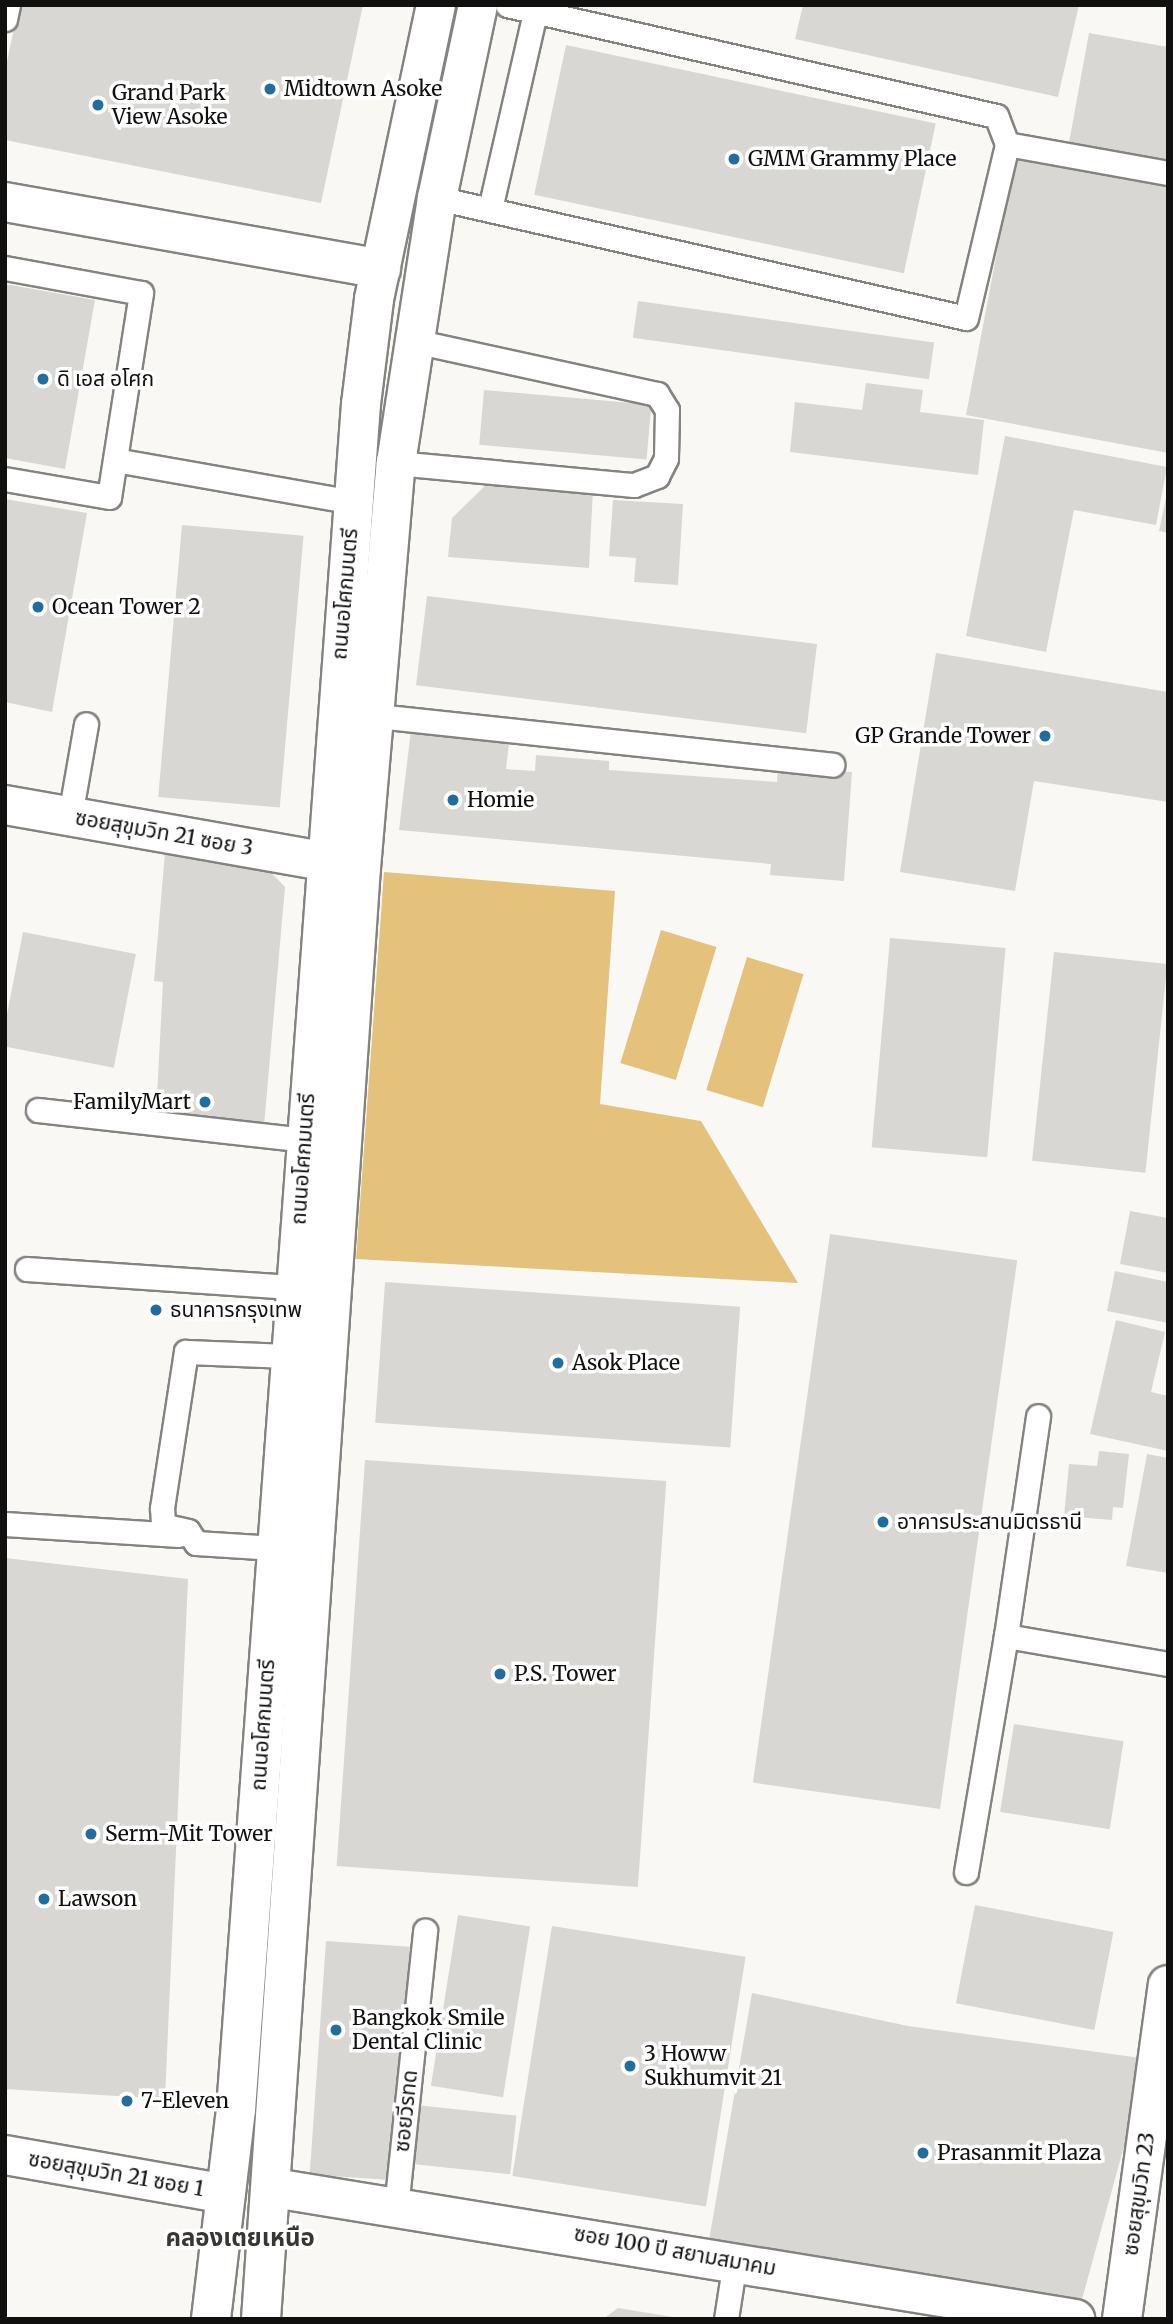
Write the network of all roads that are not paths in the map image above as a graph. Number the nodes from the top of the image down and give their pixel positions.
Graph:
1 (8, 5) edge
2 (436, 5) edge
3 (478, 5) edge
4 (507, 5) edge
5 (536, 13) junction
6 (5, 19) edge
7 (1007, 144) junction
8 (1168, 173) edge
9 (437, 198) junction
10 (5, 202) edge
11 (490, 209) junction
12 (5, 268) edge
13 (381, 269) junction
14 (413, 341) junction
15 (115, 460) junction
16 (396, 463) junction
17 (5, 479) edge
18 (353, 502) junction
19 (377, 716) junction
20 (86, 724) dead end
21 (831, 765) dead end
22 (5, 805) edge
23 (70, 816) junction
24 (323, 861) junction
25 (38, 1111) dead end
26 (304, 1140) junction
27 (27, 1269) dead end
28 (294, 1287) junction
29 (289, 1356) junction
30 (1038, 1416) dead end
31 (5, 1524) edge
32 (189, 1535) junction
33 (275, 1548) junction
34 (1006, 1636) junction
35 (1168, 1664) edge
36 (966, 1872) dead end
37 (425, 1931) dead end
38 (1168, 1985) edge
39 (5, 2155) edge
40 (274, 2188) junction
41 (226, 2194) junction
42 (396, 2208) junction
43 (735, 2262) junction
44 (211, 2319) edge
45 (261, 2319) edge
46 (726, 2319) edge
47 (1075, 2319) edge
48 (1122, 2319) edge

1 - 6 lane
2 - 13 main road, ถนนอโศกมนตรี
3 - 9 main road, ถนนอโศกมนตรี
4 - 5 lane
5 - 7 lane
5 - 11 lane
7 - 8 lane
7 - 11 lane
9 - 11 lane
9 - 14 main road, ถนนอโศกมนตรี
10 - 13 main road
12 - 15 lane
13 - 18 main road, ถนนอโศกมนตรี
14 - 16 main road, ถนนอโศกมนตรี
14 - 16 lane
15 - 17 lane
15 - 18 lane
16 - 19 main road, ถนนอโศกมนตรี
18 - 24 main road, ถนนอโศกมนตรี
19 - 21 lane
19 - 40 main road, ถนนอโศกมนตรี
20 - 23 lane
22 - 23 main road, ซอยสุขุมวิท 21 ซอย 3
23 - 24 main road, ซอยสุขุมวิท 21 ซอย 3
24 - 26 main road, ถนนอโศกมนตรี
25 - 26 lane
26 - 28 main road, ถนนอโศกมนตรี
27 - 28 lane
28 - 29 main road, ถนนอโศกมนตรี
29 - 32 lane
29 - 33 main road, ถนนอโศกมนตรี
30 - 34 lane
31 - 32 lane
32 - 33 lane
33 - 41 main road, ถนนอโศกมนตรี
34 - 35 lane
34 - 36 lane
37 - 42 lane, ซอยวีรทด
38 - 48 main road, ซอยสุขุมวิท 23
39 - 41 main road, ซอยสุขุมวิท 21 ซอย 1
40 - 42 main road, ซอย 100 ปี สยามสมาคม
40 - 45 main road, ถนนอโศกมนตรี
41 - 44 main road, ถนนอโศกมนตรี
42 - 43 main road, ซอย 100 ปี สยามสมาคม
43 - 46 lane
43 - 47 main road, ซอย 100 ปี สยามสมาคม

